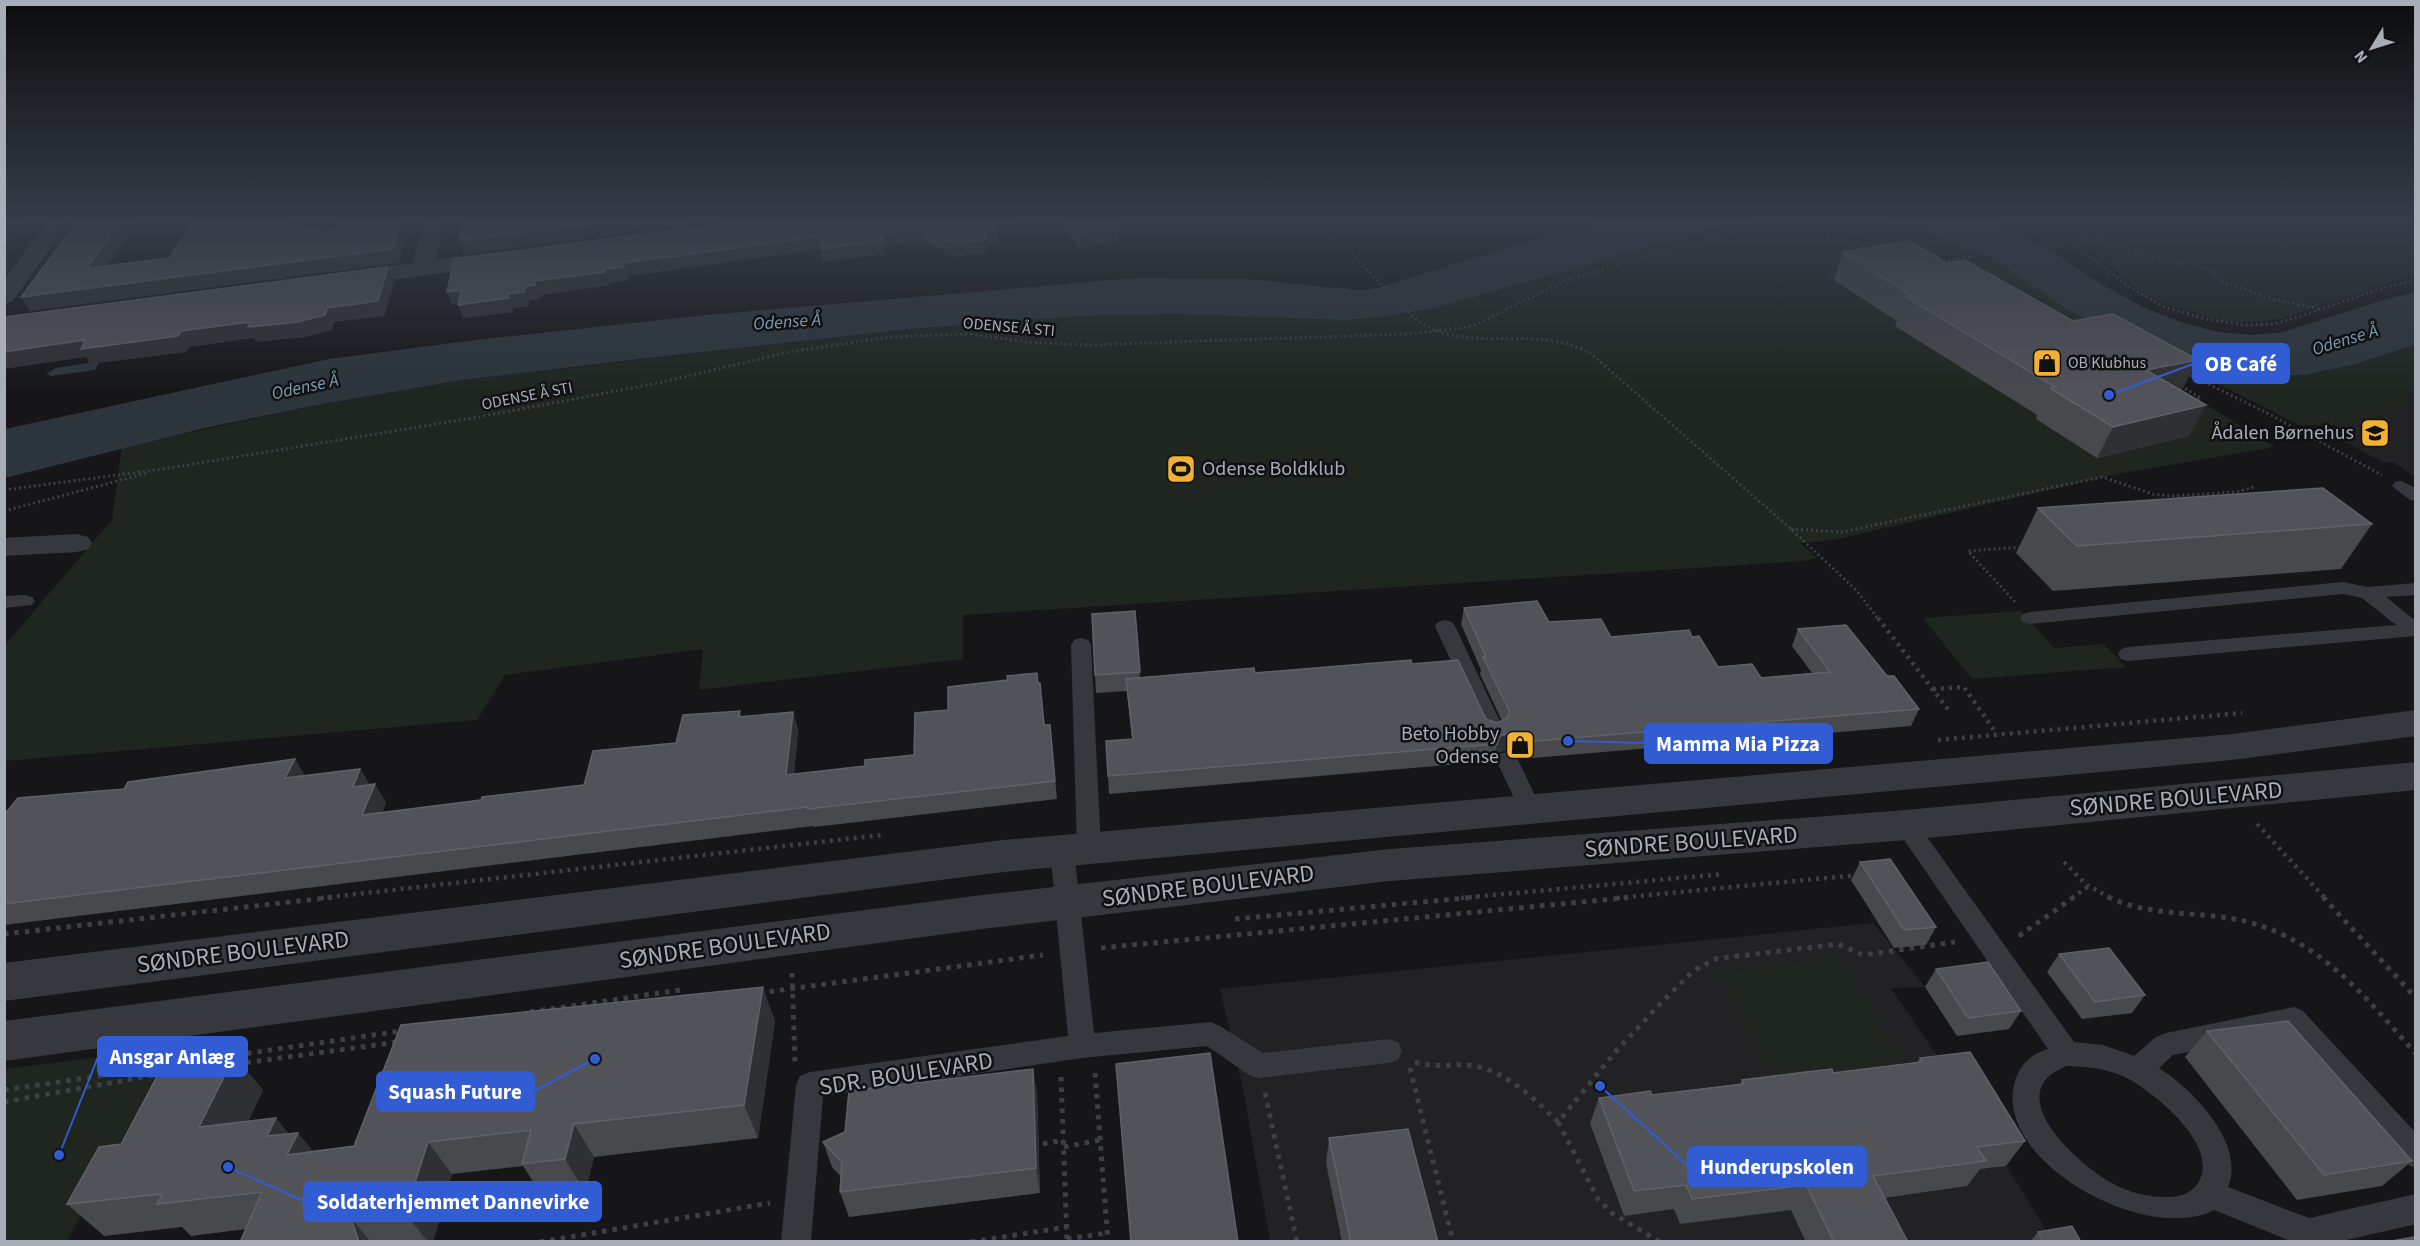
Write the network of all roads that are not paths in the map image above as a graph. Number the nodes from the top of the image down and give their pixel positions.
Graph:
1 (19, 277) edge
2 (362, 277) edge
3 (326, 282) edge
4 (4, 297) edge
5 (2401, 486) road end
6 (2415, 496) edge
7 (77, 543) dead end
8 (6, 548) edge
9 (2415, 588) edge
10 (2368, 593) junction
11 (4, 602) edge
12 (25, 602) dead end
13 (2030, 618) road end
14 (1445, 626) dead end
15 (1082, 645) dead end
16 (2128, 654) dead end
17 (2415, 723) edge
18 (1493, 730) edge
19 (1508, 760) dead end
20 (2415, 776) edge
21 (1531, 810) junction
22 (1906, 825) junction
23 (1075, 849) junction
24 (1066, 902) junction
25 (4, 982) edge
26 (4, 1041) edge
27 (1078, 1047) junction
28 (1388, 1051) dead end
29 (2067, 1054) junction
30 (2138, 1070) junction
31 (2415, 1154) edge
32 (2210, 1194) junction
33 (2415, 1209) edge
34 (796, 1242) edge

1 - 4 street
2 - 3 street
5 - 6 lane
7 - 8 street
9 - 10 lane
10 - 13 lane
10 - 16 lane
11 - 12 lane
14 - 18 lane
15 - 23 lane
17 - 21 street, SØNDRE BOULEVARD
19 - 21 lane
20 - 22 street, SØNDRE BOULEVARD
21 - 23 street, SØNDRE BOULEVARD
22 - 24 street, SØNDRE BOULEVARD
22 - 29 lane
23 - 24 lane
23 - 25 street, SØNDRE BOULEVARD
24 - 26 street, SØNDRE BOULEVARD
24 - 27 lane
27 - 28 lane, SDR. BOULEVARD
27 - 34 lane, SDR. BOULEVARD
29 - 30 lane
29 - 32 lane
30 - 31 lane
30 - 32 lane
32 - 33 lane

